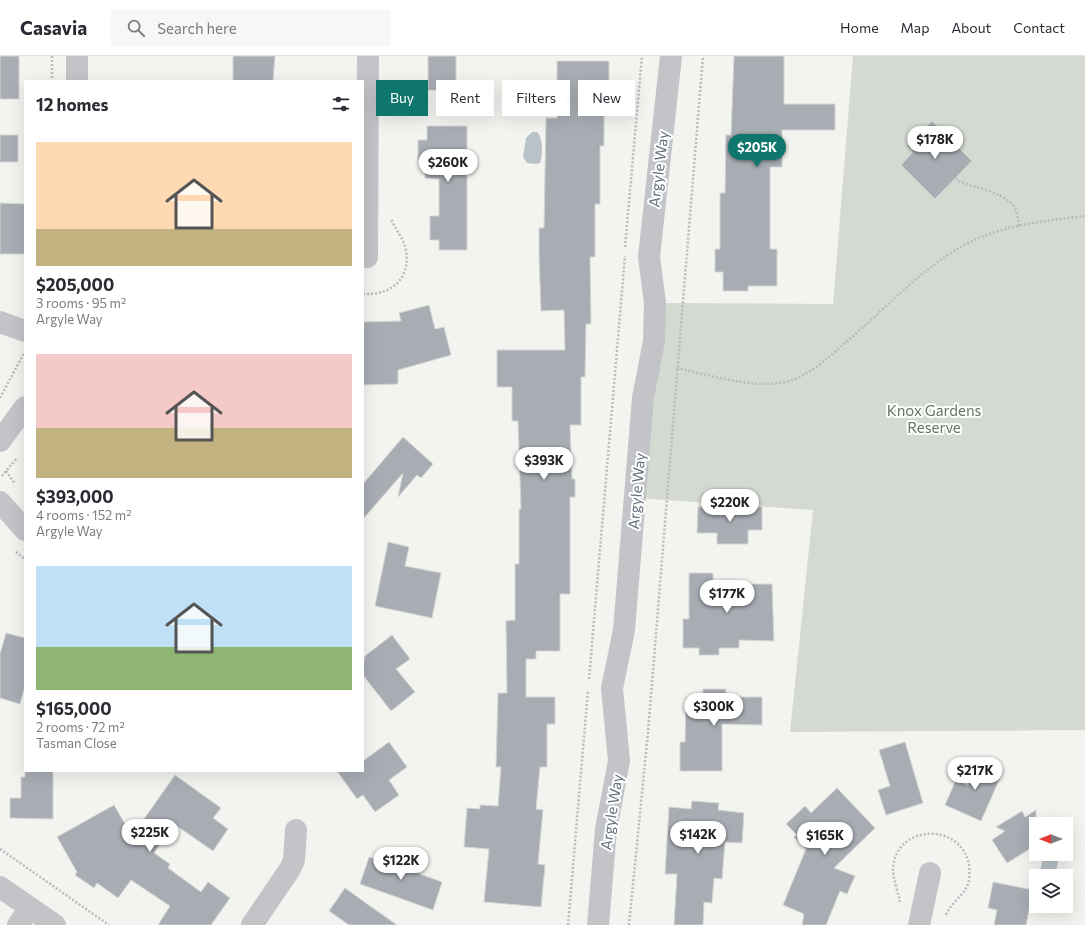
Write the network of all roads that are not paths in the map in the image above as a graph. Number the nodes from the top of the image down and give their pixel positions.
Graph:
1 (77, 56) edge
2 (368, 56) edge
3 (671, 56) edge
4 (77, 80) edge
5 (367, 257) dead end
6 (0, 322) edge
7 (24, 331) edge
8 (24, 408) edge
9 (0, 441) edge
10 (0, 502) edge
11 (24, 529) edge
12 (296, 830) dead end
13 (930, 873) dead end
14 (0, 887) edge
15 (24, 916) edge
16 (55, 925) edge
17 (252, 925) edge
18 (598, 925) edge
19 (919, 925) edge

1 - 4 street
2 - 5 street
3 - 18 street, Argyle Way
6 - 7 street
8 - 9 street
10 - 11 street
12 - 17 street
13 - 19 street
14 - 15 street
15 - 16 street

